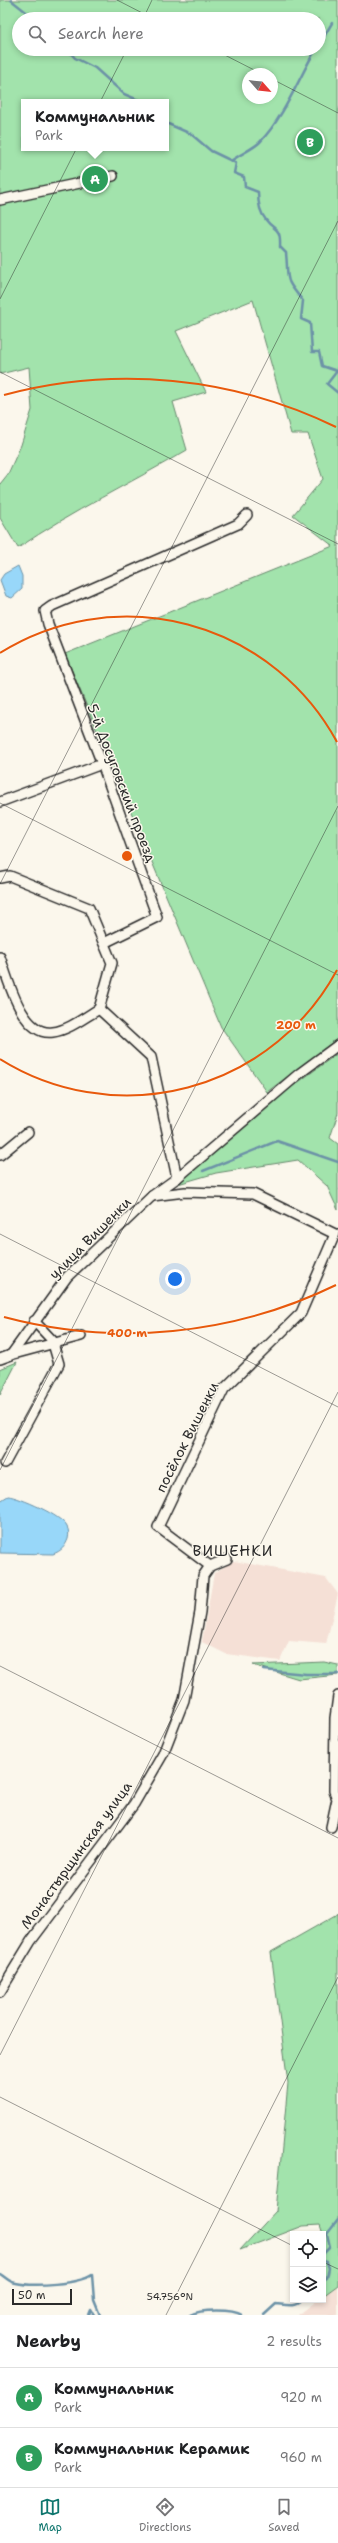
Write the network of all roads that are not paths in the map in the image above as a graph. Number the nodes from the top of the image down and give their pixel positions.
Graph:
1 (113, 176) dead end
2 (0, 200) edge
3 (247, 515) dead end
4 (102, 764) junction
5 (0, 802) edge
6 (0, 878) edge
7 (104, 943) junction
8 (0, 958) edge
9 (99, 1009) junction
10 (338, 1045) edge
11 (28, 1132) dead end
12 (0, 1156) edge
13 (177, 1178) junction
14 (152, 1196) junction
15 (34, 1321) junction
16 (81, 1336) dead end
17 (53, 1343) junction
18 (10, 1356) junction
19 (0, 1359) edge
20 (5, 1463) dead end
21 (227, 1559) dead end
22 (210, 1566) junction
23 (338, 1696) edge
24 (331, 1827) dead end
25 (0, 1992) edge

1 - 2 street
3 - 4 street, 5-й Досуговский проезд
4 - 5 street
4 - 7 street, 5-й Досуговский проезд
6 - 7 street
7 - 9 street
8 - 9 street
9 - 13 street
10 - 13 street, улица Вишенки
11 - 12 street
13 - 14 street, улица Вишенки
14 - 15 street, улица Вишенки
14 - 22 street, посёлок Вишенки
15 - 17 street
15 - 18 street, улица Вишенки
16 - 17 street
17 - 18 street
17 - 20 street
18 - 19 street
21 - 22 street
22 - 25 street, Монастырщинская улица
23 - 24 street

